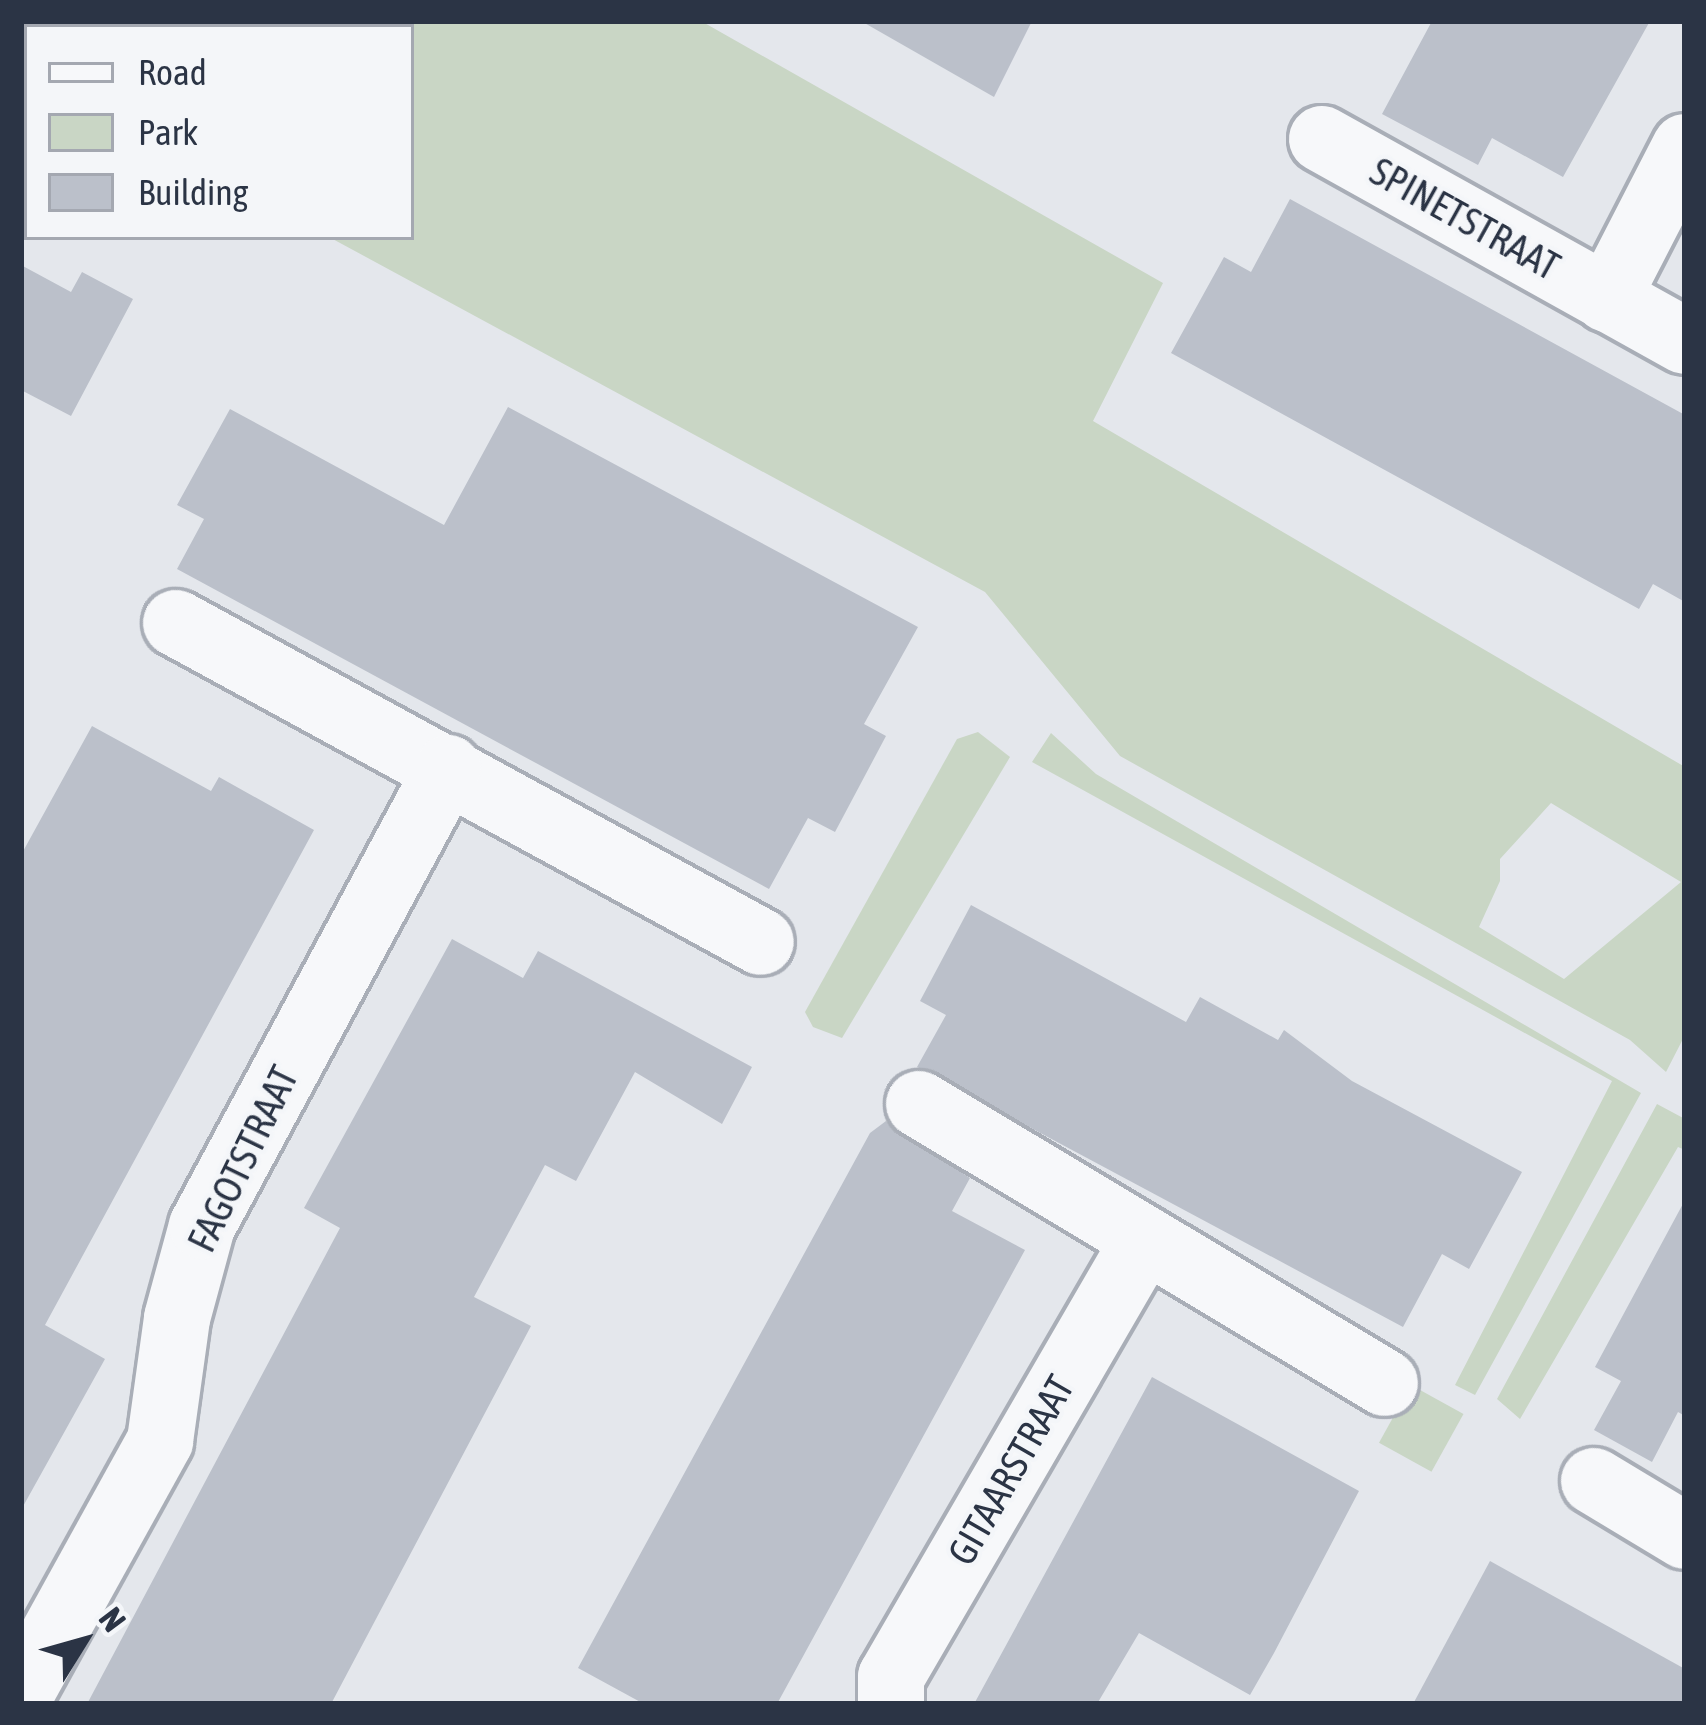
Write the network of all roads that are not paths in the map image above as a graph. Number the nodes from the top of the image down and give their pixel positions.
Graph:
1 (1322, 139) dead end
2 (1685, 147) edge
3 (1607, 298) junction
4 (1685, 341) edge
5 (176, 623) dead end
6 (448, 768) junction
7 (761, 942) dead end
8 (919, 1104) dead end
9 (1145, 1239) junction
10 (1384, 1383) dead end
11 (1594, 1480) dead end
12 (1685, 1536) edge
13 (21, 1693) edge
14 (891, 1704) edge

1 - 3 street, SPINETSTRAAT
2 - 3 street, SPINETSTRAAT
3 - 4 street, SPINETSTRAAT
5 - 6 street
6 - 7 street
6 - 13 street, FAGOTSTRAAT
8 - 9 street
9 - 10 street
9 - 14 street, GITAARSTRAAT
11 - 12 street

